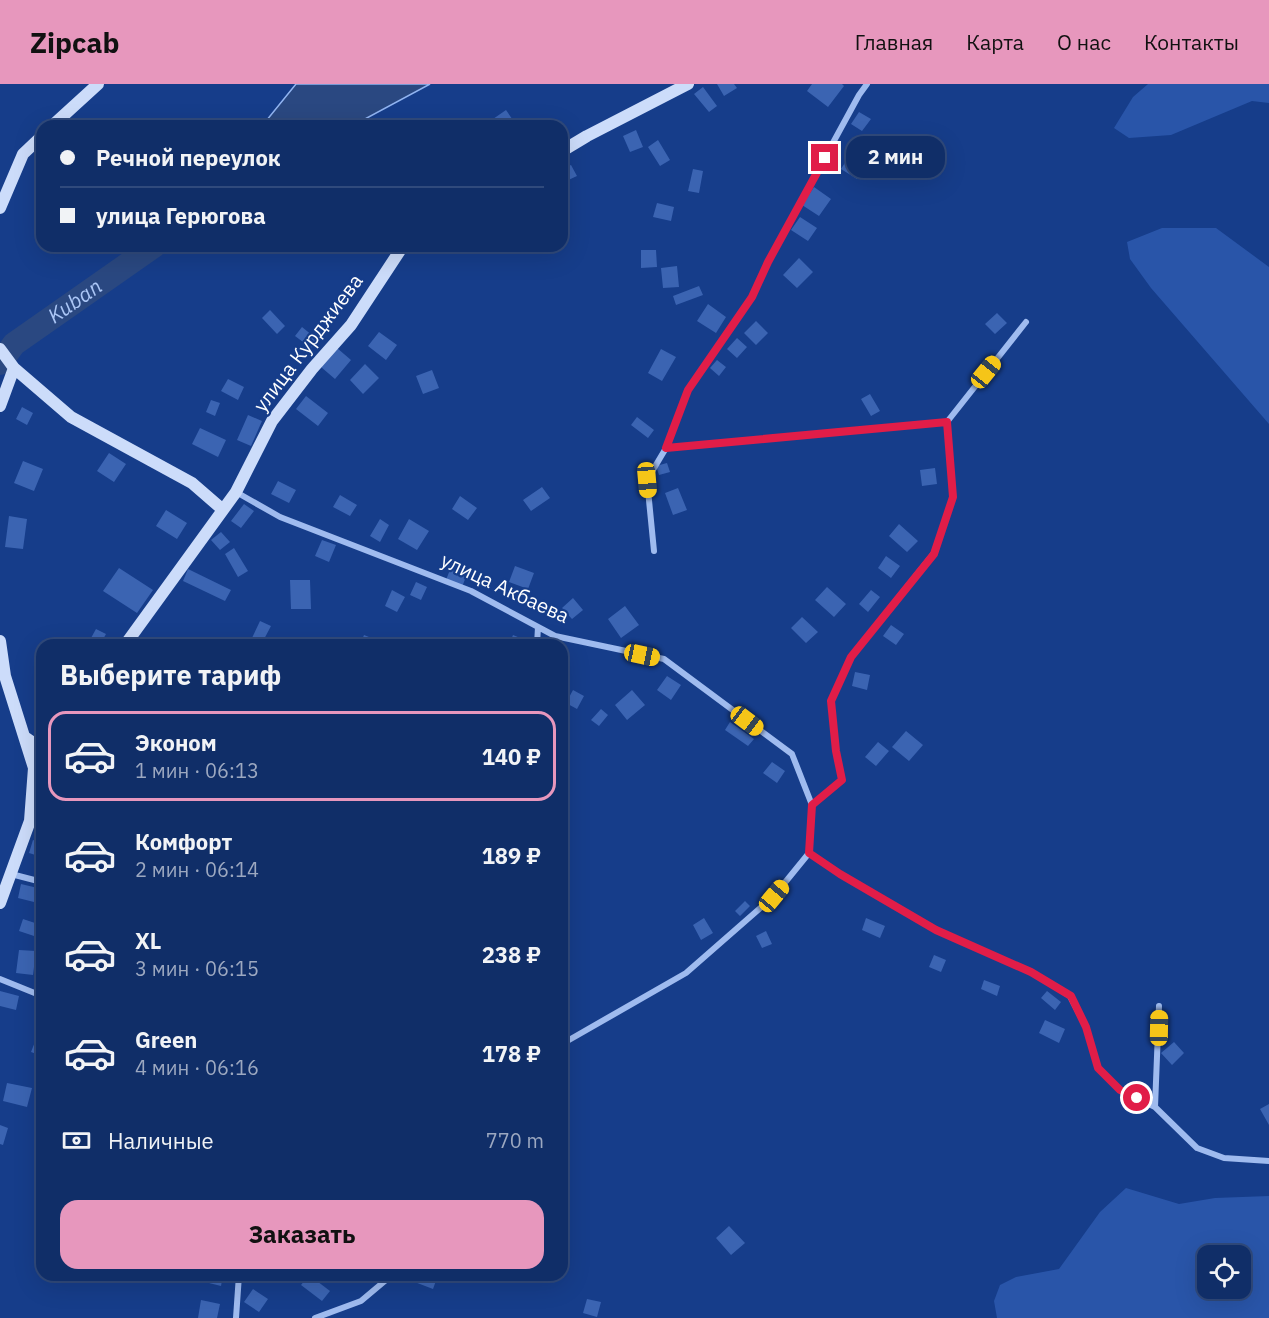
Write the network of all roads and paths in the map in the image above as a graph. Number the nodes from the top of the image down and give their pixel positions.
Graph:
1 (98, 84) edge
2 (688, 84) edge
3 (867, 84) edge
4 (59, 120) edge
5 (36, 142) edge
6 (568, 147) edge
7 (0, 208) edge
8 (399, 252) edge
9 (1026, 322) dead end
10 (0, 349) edge
11 (14, 368) junction
12 (0, 406) edge
13 (947, 422) junction
14 (666, 448) junction
15 (236, 492) junction
16 (222, 509) junction
17 (654, 551) dead end
18 (538, 627) junction
19 (129, 639) edge
20 (537, 639) edge
21 (0, 641) edge
22 (26, 738) junction
23 (36, 745) edge
24 (36, 804) edge
25 (812, 805) junction
26 (30, 821) junction
27 (809, 853) junction
28 (10, 874) junction
29 (36, 880) edge
30 (0, 903) edge
31 (0, 979) edge
32 (36, 994) edge
33 (1159, 1006) dead end
34 (568, 1041) edge
35 (1155, 1107) junction
36 (1269, 1161) edge
37 (239, 1281) edge
38 (383, 1281) edge
39 (236, 1318) edge
40 (315, 1318) edge

1 - 4 street
2 - 6 street
3 - 14 street
5 - 7 street
8 - 15 street, улица Курджиева
9 - 13 street
10 - 11 street
11 - 12 street
11 - 16 street
13 - 14 street
13 - 25 street
14 - 17 street
15 - 16 street, улица Курджиева
15 - 18 street, улица Акбаева
16 - 19 street, улица Курджиева
18 - 20 street
18 - 25 street, улица Акбаева
21 - 22 street
22 - 23 street
22 - 26 street
24 - 26 street
25 - 27 street, улица Акбаева
26 - 28 street
27 - 34 street
27 - 35 street
28 - 29 street
28 - 30 street
31 - 32 street
33 - 35 street
35 - 36 street
37 - 39 street
38 - 40 street

